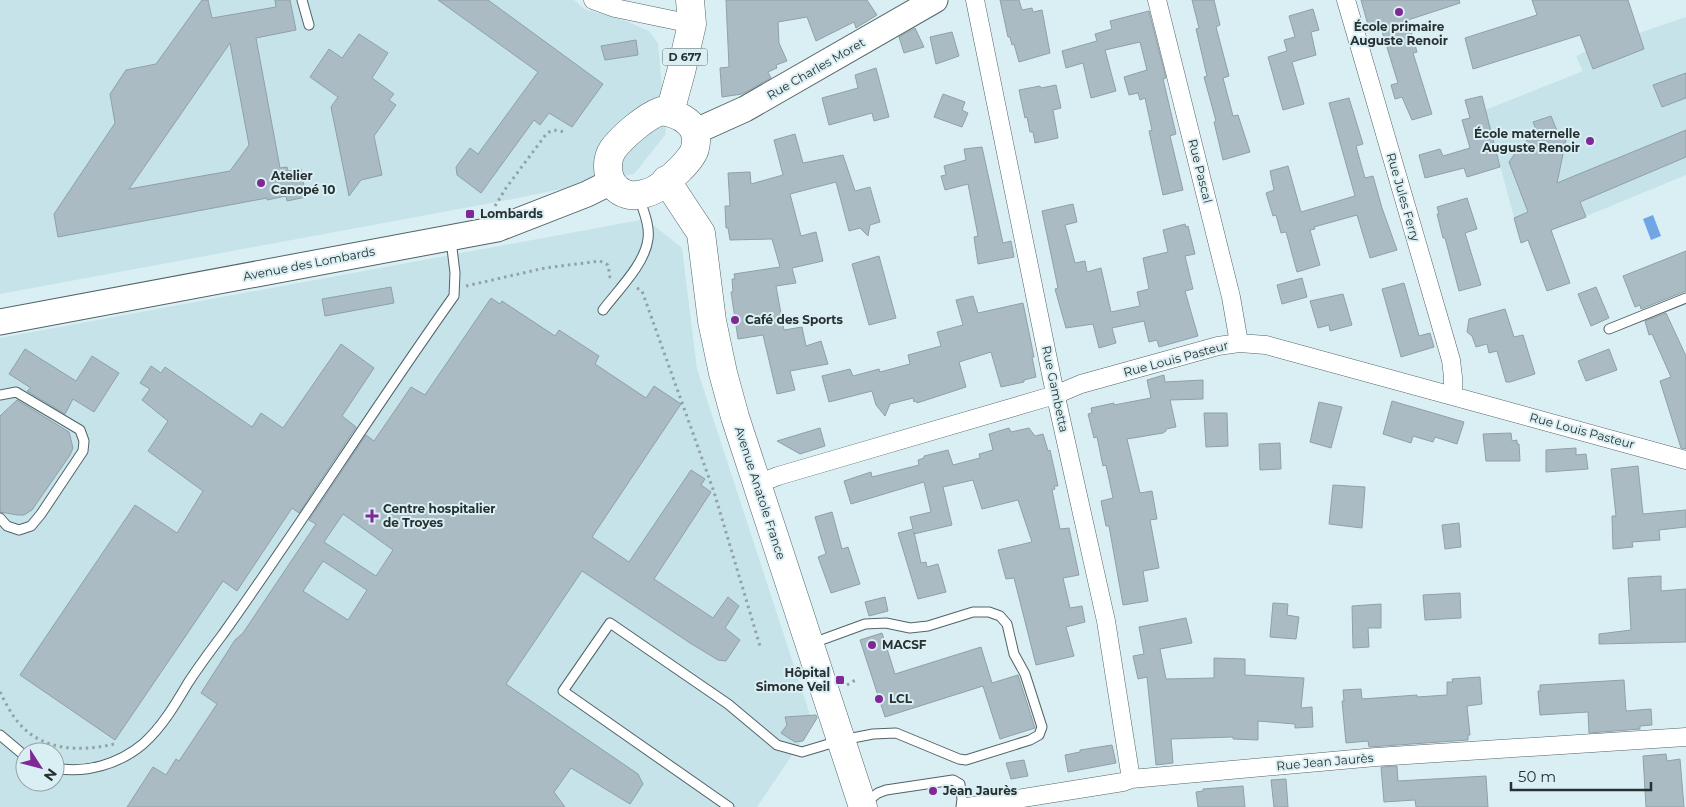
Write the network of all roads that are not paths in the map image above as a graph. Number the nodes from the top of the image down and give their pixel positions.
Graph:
1 (302, 0) edge
2 (593, 0) edge
3 (975, 0) edge
4 (1157, 0) edge
5 (1346, 0) edge
6 (931, 1) edge
7 (691, 12) edge
8 (309, 25) dead end
9 (670, 112) junction
10 (694, 132) junction
11 (666, 180) junction
12 (612, 182) junction
13 (639, 194) junction
14 (450, 238) junction
15 (1686, 298) edge
16 (603, 310) dead end
17 (0, 322) edge
18 (1609, 329) dead end
19 (1239, 343) junction
20 (0, 395) edge
21 (1056, 395) junction
22 (1453, 396) junction
23 (1686, 460) edge
24 (757, 484) junction
25 (0, 518) edge
26 (809, 645) junction
27 (0, 735) edge
28 (1686, 737) edge
29 (842, 740) junction
30 (15, 748) edge
31 (65, 770) edge
32 (1131, 779) junction
33 (863, 806) edge
34 (729, 807) edge
35 (961, 807) edge
36 (967, 807) edge

1 - 8 lane
2 - 7 street
3 - 21 street, Rue Gambetta
4 - 19 street, Rue Pascal
5 - 22 street, Rue Jules Ferry
6 - 10 street, Rue Charles Moret
7 - 9 main road, D 677
9 - 10 main road
9 - 12 main road
10 - 11 main road
11 - 13 main road
11 - 24 main road, Avenue Anatole France
12 - 13 main road
12 - 14 street, Avenue des Lombards
13 - 16 lane
14 - 17 street, Avenue des Lombards
14 - 31 lane
15 - 18 lane
19 - 21 street, Rue Louis Pasteur
19 - 22 street, Rue Louis Pasteur
20 - 25 lane
21 - 24 street, Rue Louis Pasteur
21 - 32 street, Rue Gambetta
22 - 23 street, Rue Louis Pasteur
24 - 26 main road, Avenue Anatole France
26 - 29 main road, Avenue Anatole France
26 - 29 lane
27 - 30 lane
28 - 32 street, Rue Jean Jaurès
29 - 33 main road, Avenue Anatole France
29 - 34 lane
32 - 36 street, Rue Jean Jaurès
33 - 35 lane

